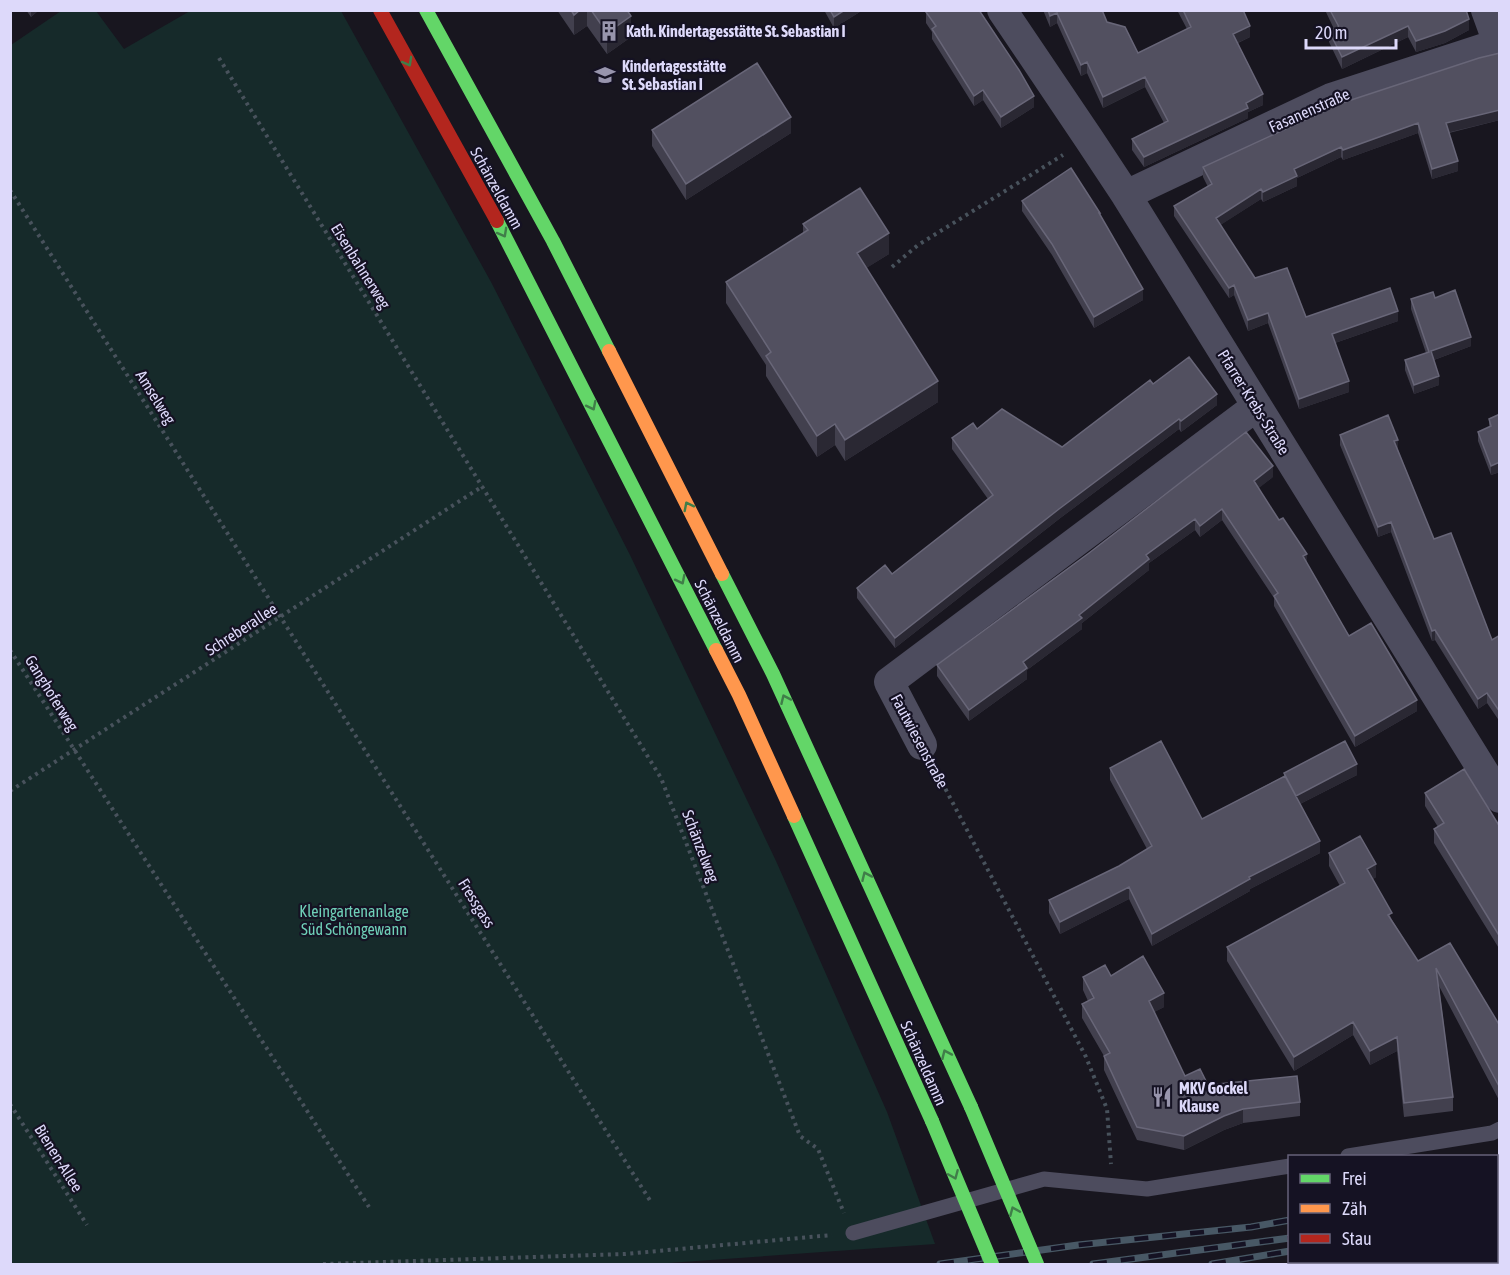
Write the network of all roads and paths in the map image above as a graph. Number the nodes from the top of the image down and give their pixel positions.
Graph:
1 (380, 10) edge
2 (426, 10) edge
3 (1002, 10) edge
4 (1486, 10) edge
5 (1499, 43) edge
6 (219, 58) dead end
7 (1089, 139) junction
8 (10, 190) edge
9 (1126, 195) junction
10 (892, 267) dead end
11 (1257, 406) junction
12 (483, 486) junction
13 (282, 617) junction
14 (10, 650) edge
15 (922, 745) joint
16 (74, 749) junction
17 (10, 791) edge
18 (1500, 798) edge
19 (10, 1104) edge
20 (1500, 1129) edge
21 (1354, 1155) edge
22 (1288, 1166) edge
23 (1112, 1186) junction
24 (651, 1202) dead end
25 (369, 1207) dead end
26 (87, 1225) dead end
27 (853, 1233) junction
28 (323, 1264) edge
29 (992, 1264) edge
30 (1037, 1264) edge

1 -> 29 main road, Schänzeldamm, bridge
30 -> 2 main road, Schänzeldamm, bridge
3 - 7 street, Pfarrer-Krebs-Straße
4 - 5 street
5 - 9 street, Fasanenstraße
6 - 12 path, Eisenbahnerweg
7 - 9 street, Pfarrer-Krebs-Straße
7 - 10 path
8 - 13 path, Amselweg
9 - 11 street, Pfarrer-Krebs-Straße
11 - 15 street, Fautwiesenstraße
11 - 18 street, Pfarrer-Krebs-Straße
12 - 13 path, Schreberallee
12 - 27 path, Schänzelweg
13 - 16 path, Schreberallee
13 - 24 path, Fressgass
14 - 16 path, Ganghoferweg
15 - 23 path, Fautwiesenstraße
16 - 17 path, Schreberallee
16 - 25 path, Ganghoferweg
19 - 26 path, Bienen-Allee
20 - 21 lane
22 - 23 lane
23 - 27 lane
27 - 28 path

